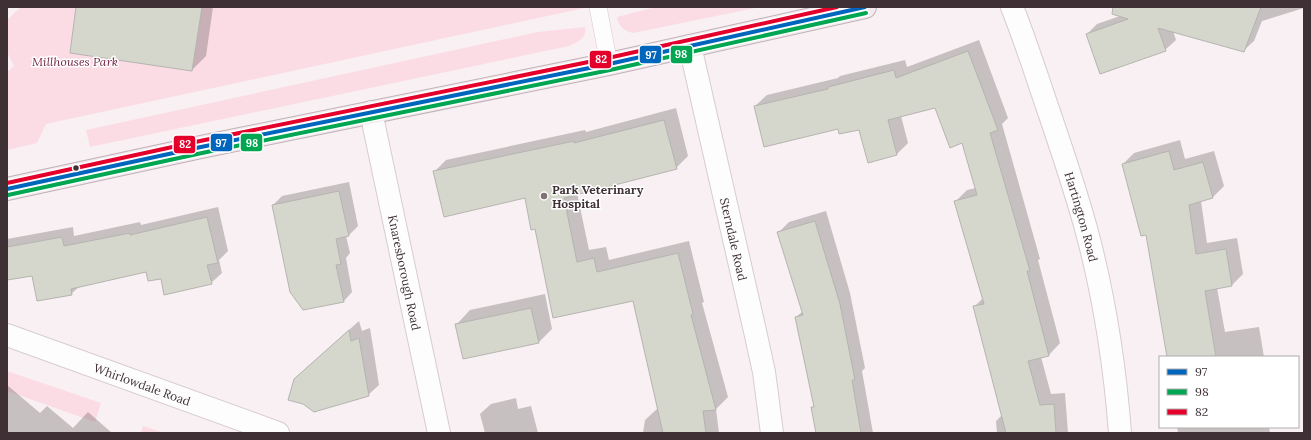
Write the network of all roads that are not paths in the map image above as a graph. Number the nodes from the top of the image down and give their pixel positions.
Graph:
1 (598, 7) edge
2 (865, 7) edge
3 (1012, 7) edge
4 (690, 46) junction
5 (609, 64) junction
6 (371, 112) junction
7 (7, 189) edge
8 (7, 335) edge
9 (278, 433) edge
10 (439, 433) edge
11 (772, 433) edge
12 (1120, 433) edge

1 - 5 lane
2 - 4 main road
3 - 12 street, Hartington Road
4 - 5 main road
4 - 11 street, Sterndale Road
5 - 6 main road
6 - 7 main road
6 - 10 street, Knaresborough Road
8 - 9 street, Whirlowdale Road

